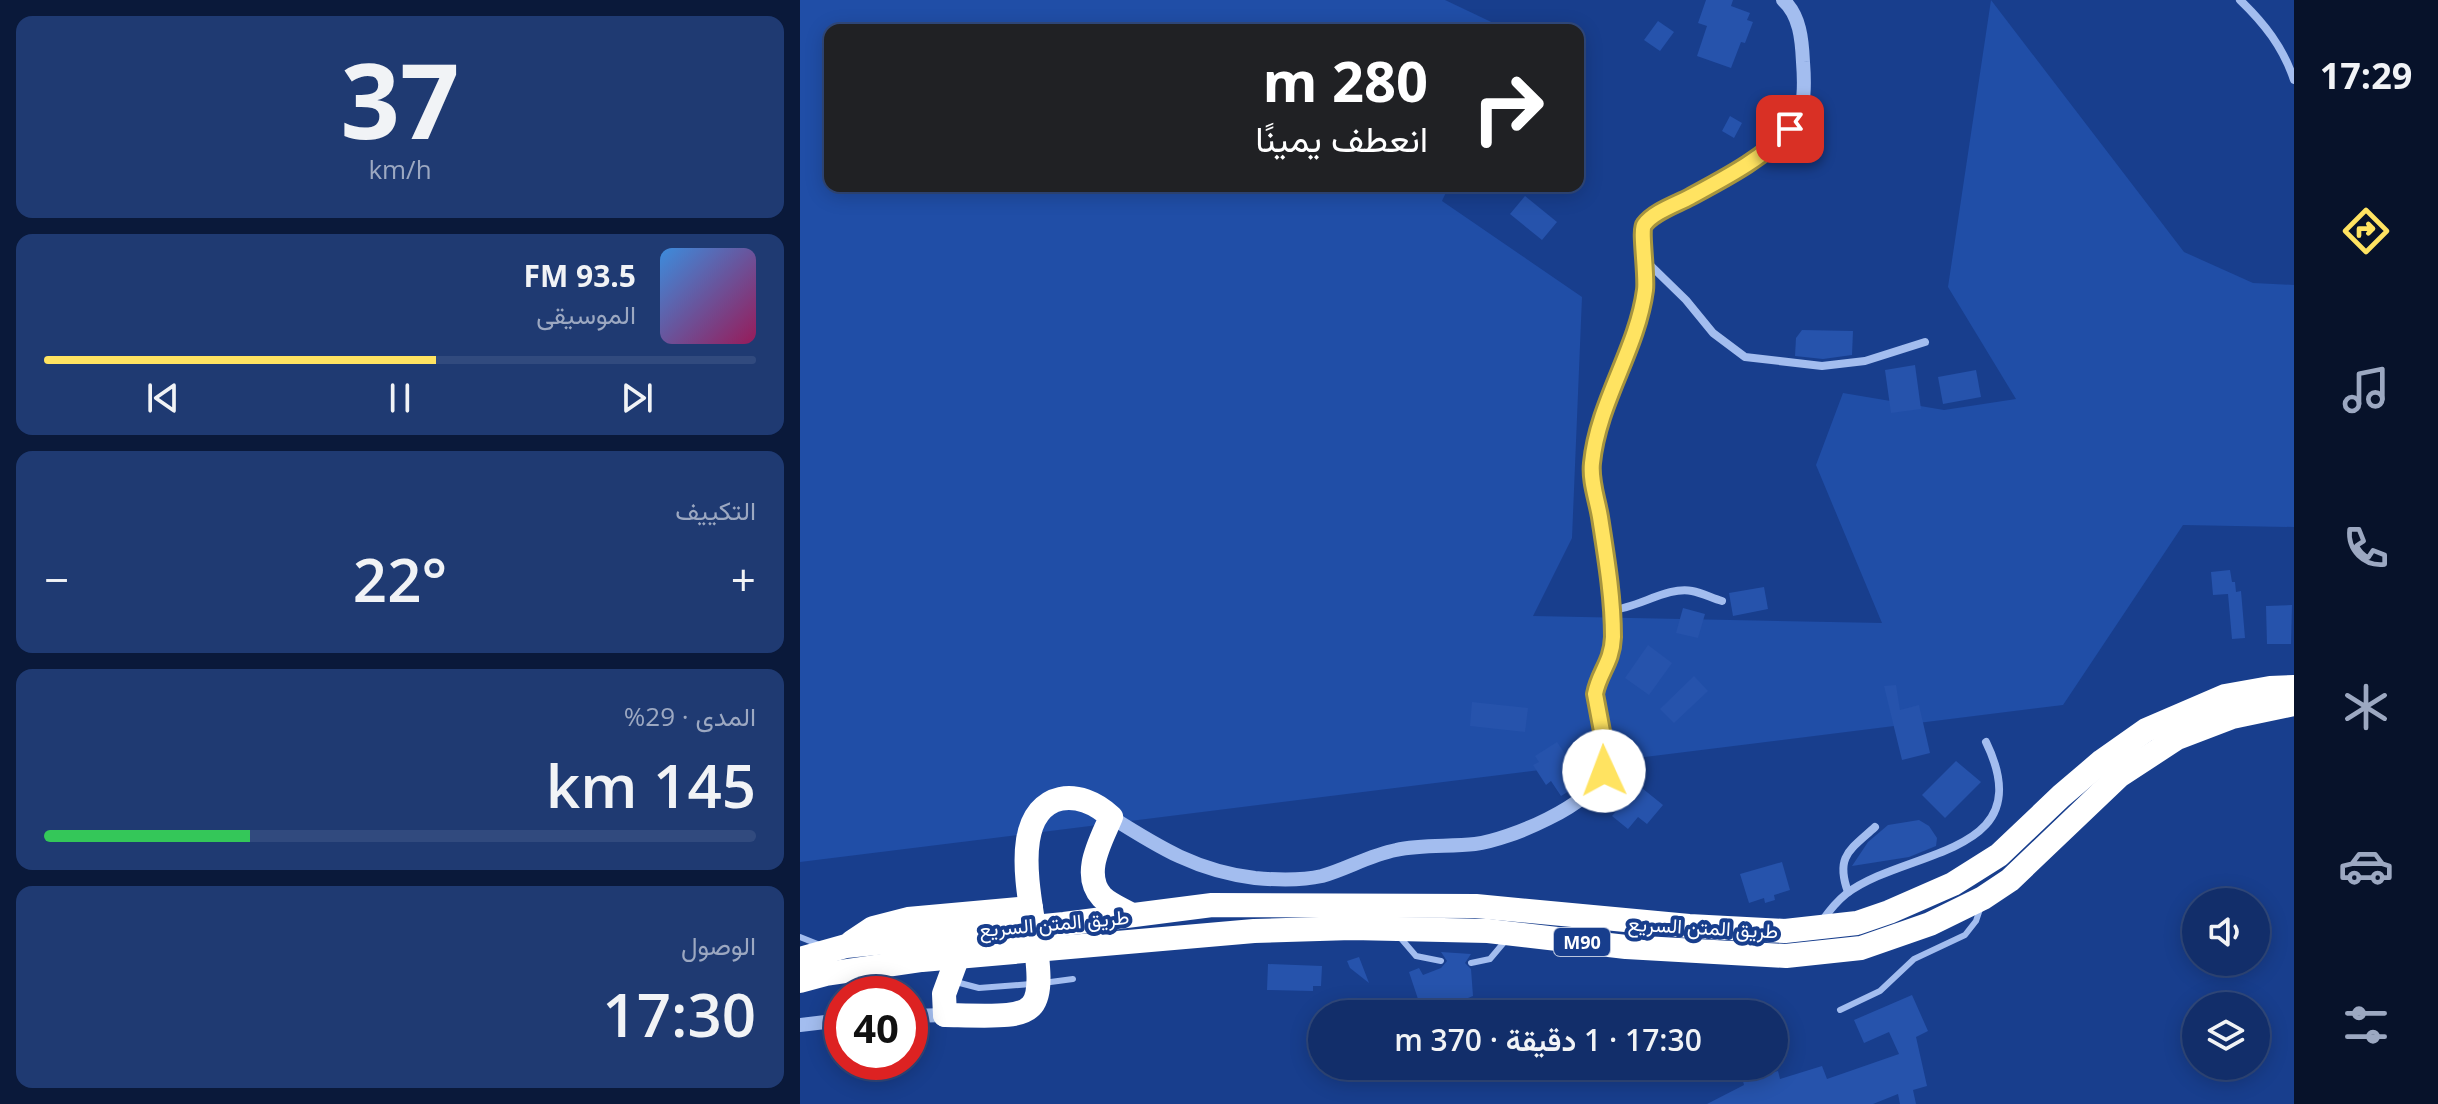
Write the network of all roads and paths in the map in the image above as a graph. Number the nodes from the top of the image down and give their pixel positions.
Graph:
1 (1783, 0) edge
2 (2240, 0) edge
3 (2294, 80) edge
4 (1646, 261) junction
5 (1925, 342) dead end
6 (1722, 601) dead end
7 (1612, 610) junction
8 (2294, 687) edge
9 (2294, 704) edge
10 (1986, 742) dead end
11 (1111, 817) junction
12 (1875, 827) dead end
13 (1848, 892) junction
14 (1983, 898) junction
15 (1032, 914) junction
16 (1130, 914) junction
17 (1394, 929) junction
18 (1817, 929) junction
19 (1511, 933) junction
20 (800, 937) edge
21 (838, 948) junction
22 (800, 959) edge
23 (922, 960) junction
24 (1441, 961) dead end
25 (1471, 963) dead end
26 (1073, 979) dead end
27 (800, 981) edge
28 (949, 986) junction
29 (928, 1002) edge
30 (1840, 1010) dead end
31 (824, 1022) edge
32 (800, 1025) edge

1 - 4 street
2 - 3 street
4 - 5 street
4 - 7 street
6 - 7 street
7 - 11 street
8 - 18 highway, طريق المتن السريع / M90
9 - 14 highway, طريق المتن السريع / M90
10 - 13 street
11 - 15 highway
11 - 16 highway
12 - 13 street
13 - 18 street
14 - 19 highway, طريق المتن السريع / M90
14 - 30 lane
15 - 21 highway
15 - 28 highway, bridge
16 - 18 highway, طريق المتن السريع / M90
16 - 21 highway, طريق المتن السريع / M90
17 - 19 highway, طريق المتن السريع / M90
17 - 24 lane
17 - 28 highway, طريق المتن السريع / M90
19 - 25 lane
20 - 21 lane
21 - 22 highway, طريق المتن السريع / M90
23 - 27 highway, طريق المتن السريع / M90
23 - 28 highway
23 - 28 highway, طريق المتن السريع / M90
26 - 28 lane
28 - 29 street
31 - 32 street

